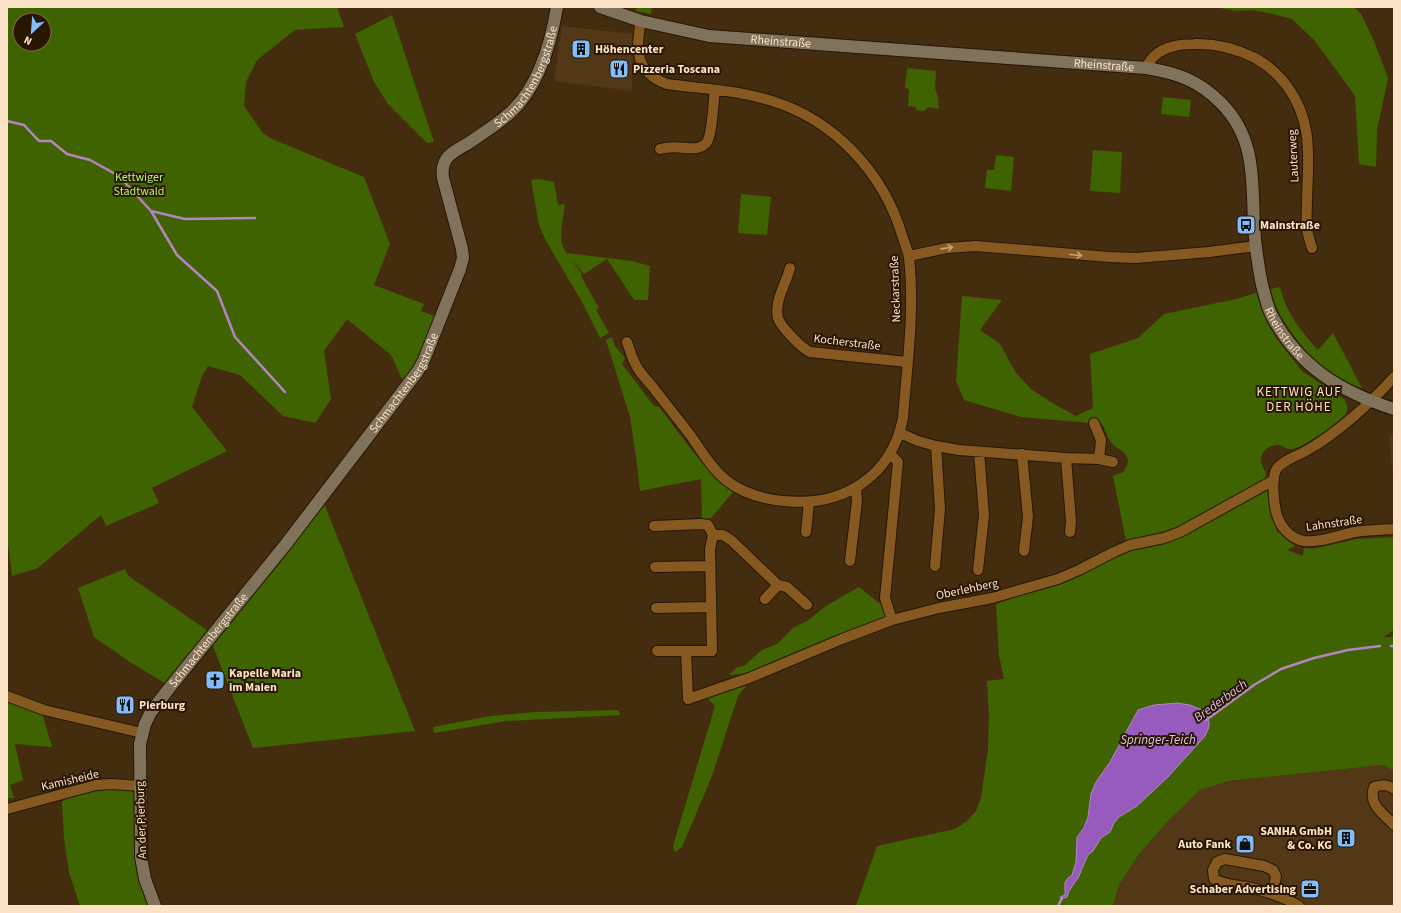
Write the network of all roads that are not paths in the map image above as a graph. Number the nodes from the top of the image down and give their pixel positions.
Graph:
1 (557, 7) edge
2 (600, 7) edge
3 (641, 21) junction
4 (1146, 68) junction
5 (715, 90) junction
6 (660, 149) dead end
7 (1256, 246) junction
8 (1312, 248) dead end
9 (909, 256) junction
10 (790, 268) dead end
11 (627, 342) dead end
12 (907, 362) junction
13 (1394, 377) edge
14 (1369, 401) junction
15 (1394, 409) edge
16 (1094, 422) dead end
17 (900, 433) junction
18 (936, 446) junction
19 (979, 452) junction
20 (890, 454) junction
21 (1022, 454) junction
22 (1066, 458) junction
23 (1100, 459) junction
24 (1113, 462) dead end
25 (1274, 480) junction
26 (856, 487) junction
27 (809, 502) junction
28 (654, 526) dead end
29 (1394, 529) edge
30 (806, 532) dead end
31 (1070, 532) dead end
32 (713, 535) junction
33 (1024, 551) dead end
34 (850, 562) dead end
35 (710, 566) junction
36 (935, 566) dead end
37 (655, 567) dead end
38 (978, 570) dead end
39 (778, 585) junction
40 (765, 599) dead end
41 (807, 605) dead end
42 (656, 608) dead end
43 (711, 608) junction
44 (892, 620) junction
45 (657, 651) dead end
46 (686, 651) junction
47 (7, 696) edge
48 (142, 733) junction
49 (141, 786) junction
50 (1394, 789) edge
51 (7, 809) edge
52 (1394, 825) edge
53 (1273, 893) junction
54 (154, 906) edge
55 (1299, 906) edge

1 - 48 street, Schmachtenbergstraße
2 - 3 street, Rheinstraße
3 - 4 street, Rheinstraße
3 - 5 street, Neckarstraße
4 - 7 street, Rheinstraße
4 - 8 street, Lauterweg
5 - 6 street
5 - 9 street, Neckarstraße
9 -> 7 street
7 - 14 street, Rheinstraße
9 - 12 street, Neckarstraße
10 - 12 street, Kocherstraße
11 - 27 street, Neckarstraße
12 - 17 street, Neckarstraße
13 - 14 street
14 - 15 street, Rheinstraße
14 - 25 street
16 - 23 street
17 - 18 street
17 - 20 street, Neckarstraße
18 - 19 street
18 - 36 street
19 - 21 street
19 - 38 street
20 - 26 street, Neckarstraße
20 - 44 street
21 - 22 street
21 - 33 street
22 - 23 street
22 - 31 street
23 - 24 street
25 - 29 street, Lahnstraße
25 - 44 street, Oberlehberg
26 - 27 street, Neckarstraße
26 - 34 street
27 - 30 street
28 - 32 street
32 - 35 street
32 - 39 street
35 - 37 street
35 - 43 street
39 - 40 street
39 - 41 street
42 - 43 street
43 - 46 street
44 - 46 street, Oberlehberg
45 - 46 street
47 - 48 street
48 - 49 street, An der Pierburg
49 - 51 street, Kamisheide
49 - 54 street, An der Pierburg
50 - 52 street
53 - 53 street
53 - 55 street

